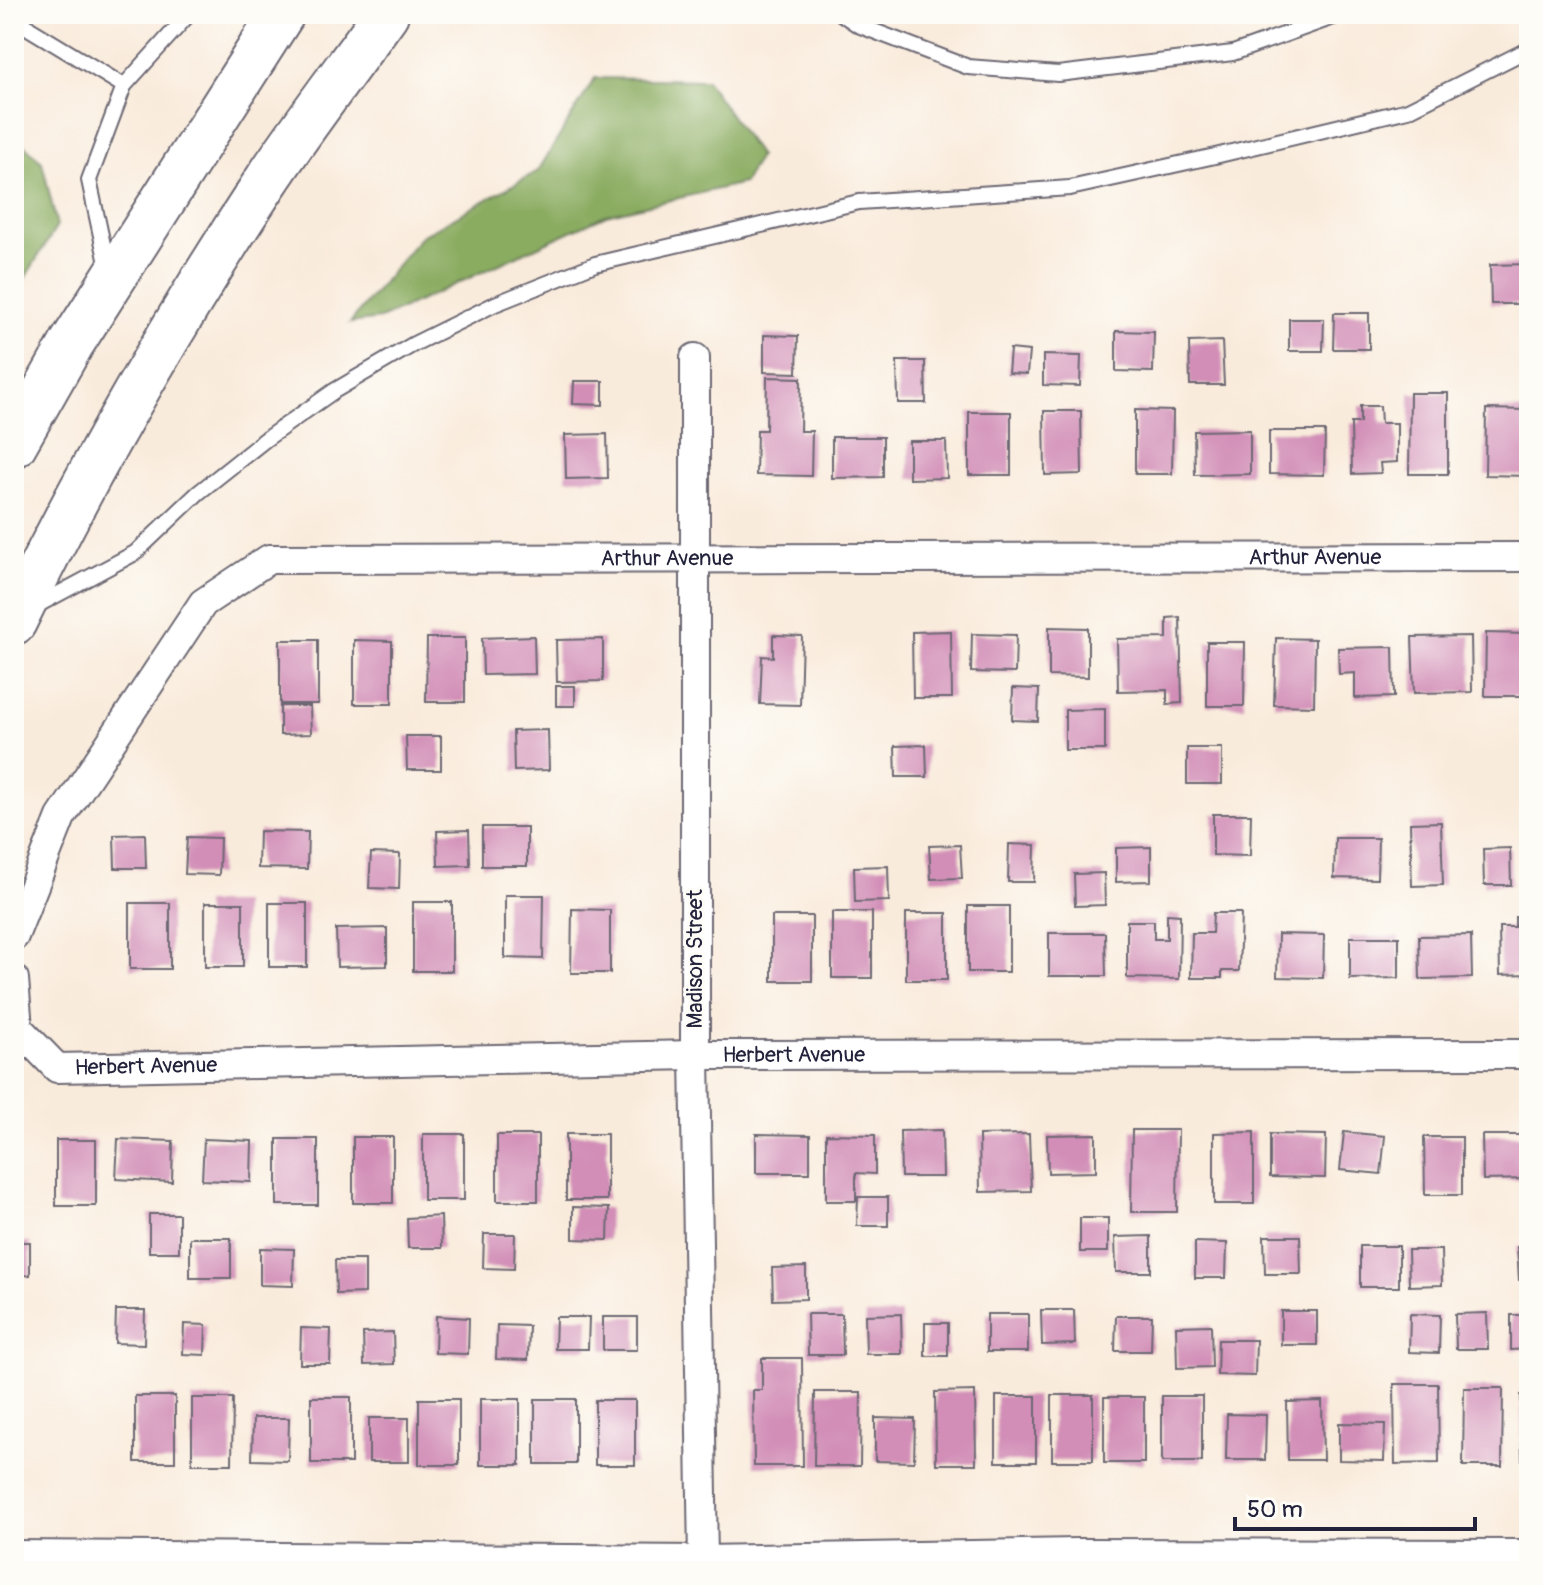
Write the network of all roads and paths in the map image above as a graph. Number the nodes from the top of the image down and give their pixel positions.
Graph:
1 (189, 14) edge
2 (282, 14) edge
3 (386, 14) edge
4 (842, 14) edge
5 (1342, 14) edge
6 (14, 15) edge
7 (1529, 49) edge
8 (124, 86) junction
9 (111, 280) junction
10 (695, 358) dead end
11 (14, 445) edge
12 (696, 557) junction
13 (1529, 557) edge
14 (15, 619) edge
15 (14, 936) edge
16 (14, 979) edge
17 (1529, 1054) edge
18 (695, 1055) junction
19 (1529, 1554) edge
20 (14, 1555) edge
21 (703, 1560) junction
22 (1077, 1562) edge
23 (198, 1564) edge
24 (377, 1564) edge
25 (638, 1565) edge

1 - 8 lane
2 - 9 highway
3 - 14 highway
4 - 5 lane
6 - 8 lane
7 - 14 lane
8 - 9 lane
9 - 11 highway
10 - 12 street, Madison Street
12 - 13 street, Arthur Avenue
12 - 15 street, Arthur Avenue
12 - 18 street, Madison Street
16 - 18 street, Herbert Avenue
17 - 18 street, Herbert Avenue
18 - 21 street, Madison Street
19 - 22 street
20 - 23 street
21 - 22 street
21 - 25 street
23 - 24 street
24 - 25 street

